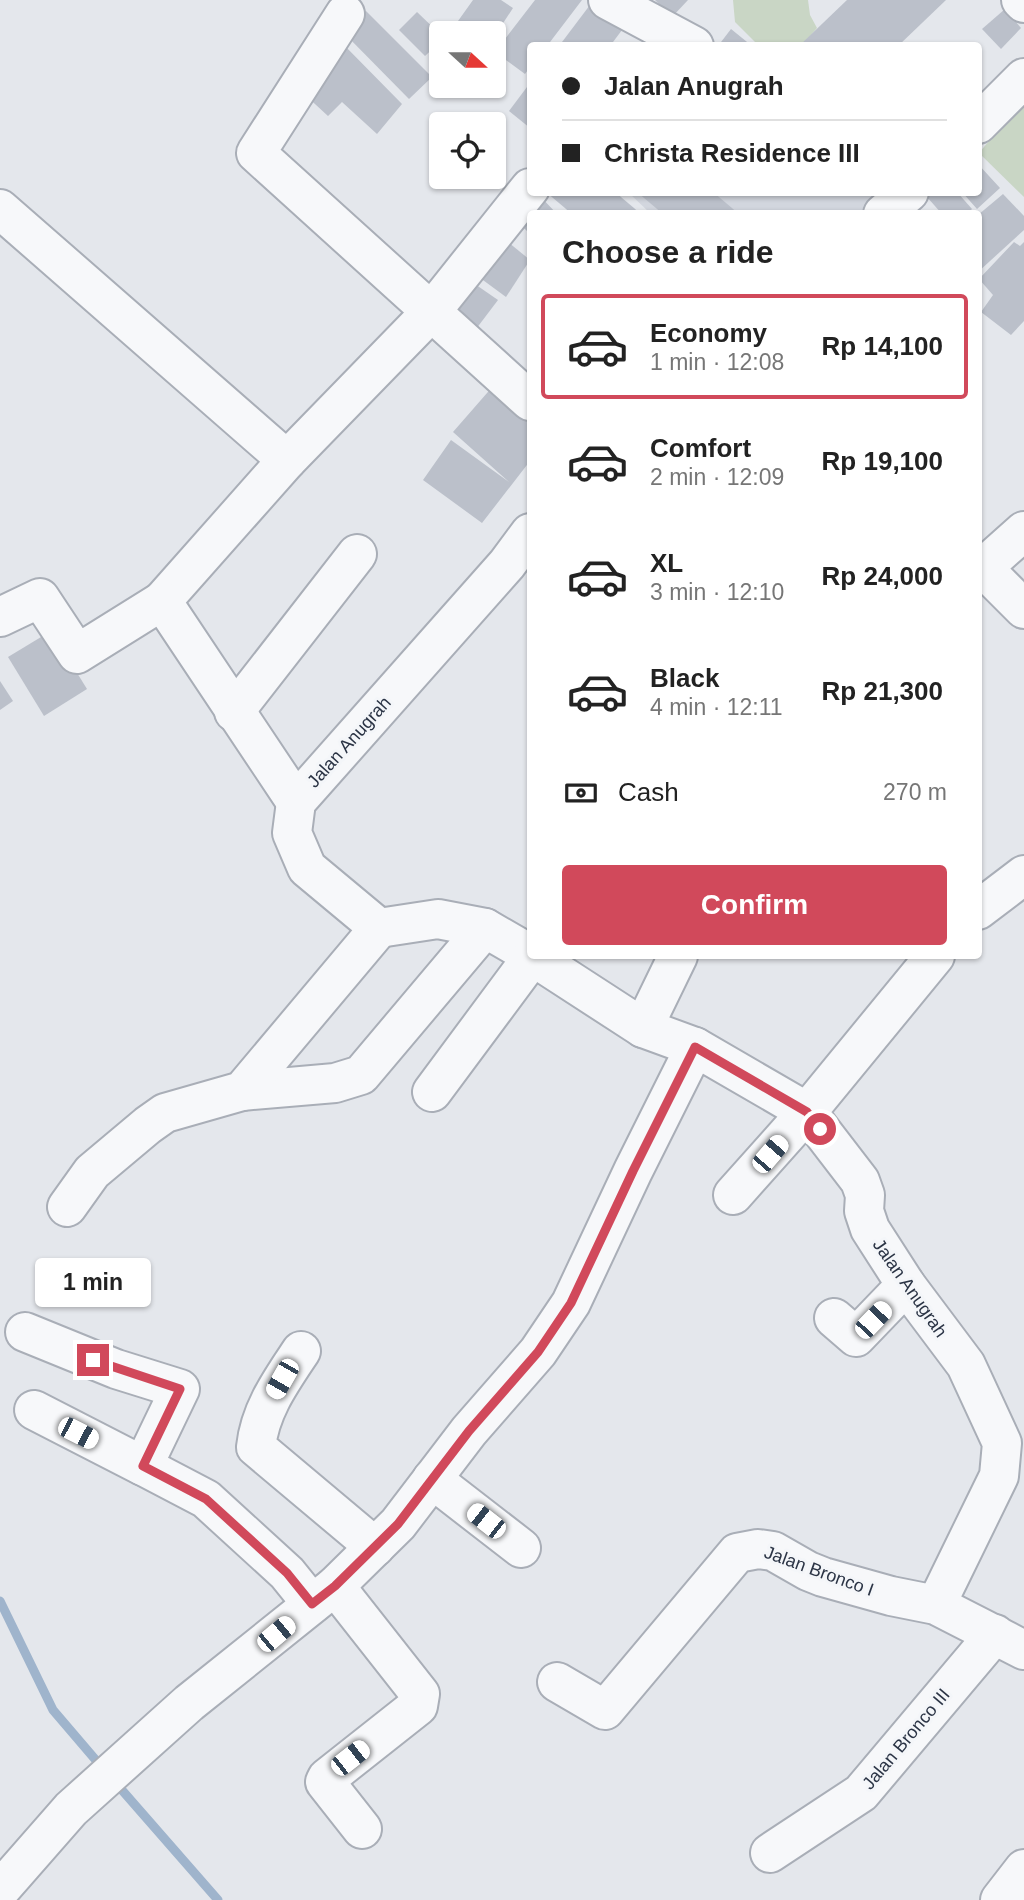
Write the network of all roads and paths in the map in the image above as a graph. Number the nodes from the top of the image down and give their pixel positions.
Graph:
1 (608, 0) edge
2 (345, 13) dead end
3 (687, 42) edge
4 (1024, 78) edge
5 (982, 120) edge
6 (527, 192) edge
7 (0, 209) edge
8 (431, 313) junction
9 (527, 398) edge
10 (287, 460) junction
11 (1024, 531) edge
12 (527, 544) edge
13 (357, 554) dead end
14 (982, 569) edge
15 (982, 571) edge
16 (519, 573) edge
17 (162, 601) junction
18 (1024, 609) edge
19 (0, 617) edge
20 (234, 712) junction
21 (296, 802) junction
22 (1024, 875) edge
23 (982, 907) edge
24 (379, 928) junction
25 (485, 928) junction
26 (527, 952) edge
27 (529, 959) edge
28 (538, 959) edge
29 (677, 959) edge
30 (933, 959) edge
31 (643, 1028) junction
32 (695, 1047) junction
33 (242, 1091) junction
34 (432, 1092) dead end
35 (807, 1112) junction
36 (733, 1195) dead end
37 (67, 1207) dead end
38 (906, 1285) junction
39 (834, 1318) dead end
40 (25, 1332) dead end
41 (301, 1352) dead end
42 (34, 1410) dead end
43 (143, 1466) junction
44 (432, 1479) junction
45 (375, 1547) junction
46 (521, 1548) dead end
47 (324, 1595) junction
48 (936, 1605) junction
49 (1009, 1642) edge
50 (557, 1682) dead end
51 (362, 1829) dead end
52 (770, 1853) dead end
53 (1024, 1869) edge
54 (0, 1890) edge
55 (1000, 1900) edge

1 - 3 street
2 - 8 street
4 - 5 street
6 - 8 street
7 - 10 street
8 - 9 street
8 - 10 street
10 - 17 street
11 - 14 street
12 - 16 street, Jalan Anugrah
13 - 20 street
15 - 18 street
16 - 21 street, Jalan Anugrah
17 - 19 street
17 - 20 street
20 - 21 street
21 - 24 street, Jalan Anugrah
22 - 23 street
24 - 25 street, Jalan Anugrah
24 - 33 street
25 - 26 street, Jalan Anugrah
25 - 33 street
27 - 34 street
28 - 31 street, Jalan Anugrah
29 - 31 street
30 - 35 street
31 - 32 street, Jalan Anugrah
32 - 35 street, Jalan Anugrah
32 - 44 street
33 - 37 street
35 - 36 street
35 - 38 street, Jalan Anugrah
38 - 39 street
38 - 48 street, Jalan Anugrah
40 - 43 street
41 - 45 street
42 - 43 street
43 - 47 street
44 - 45 street
44 - 46 street
45 - 47 street
47 - 51 street
47 - 54 street
48 - 49 street, Jalan Bronco I
48 - 50 street, Jalan Bronco I
49 - 52 street, Jalan Bronco III
53 - 55 street

